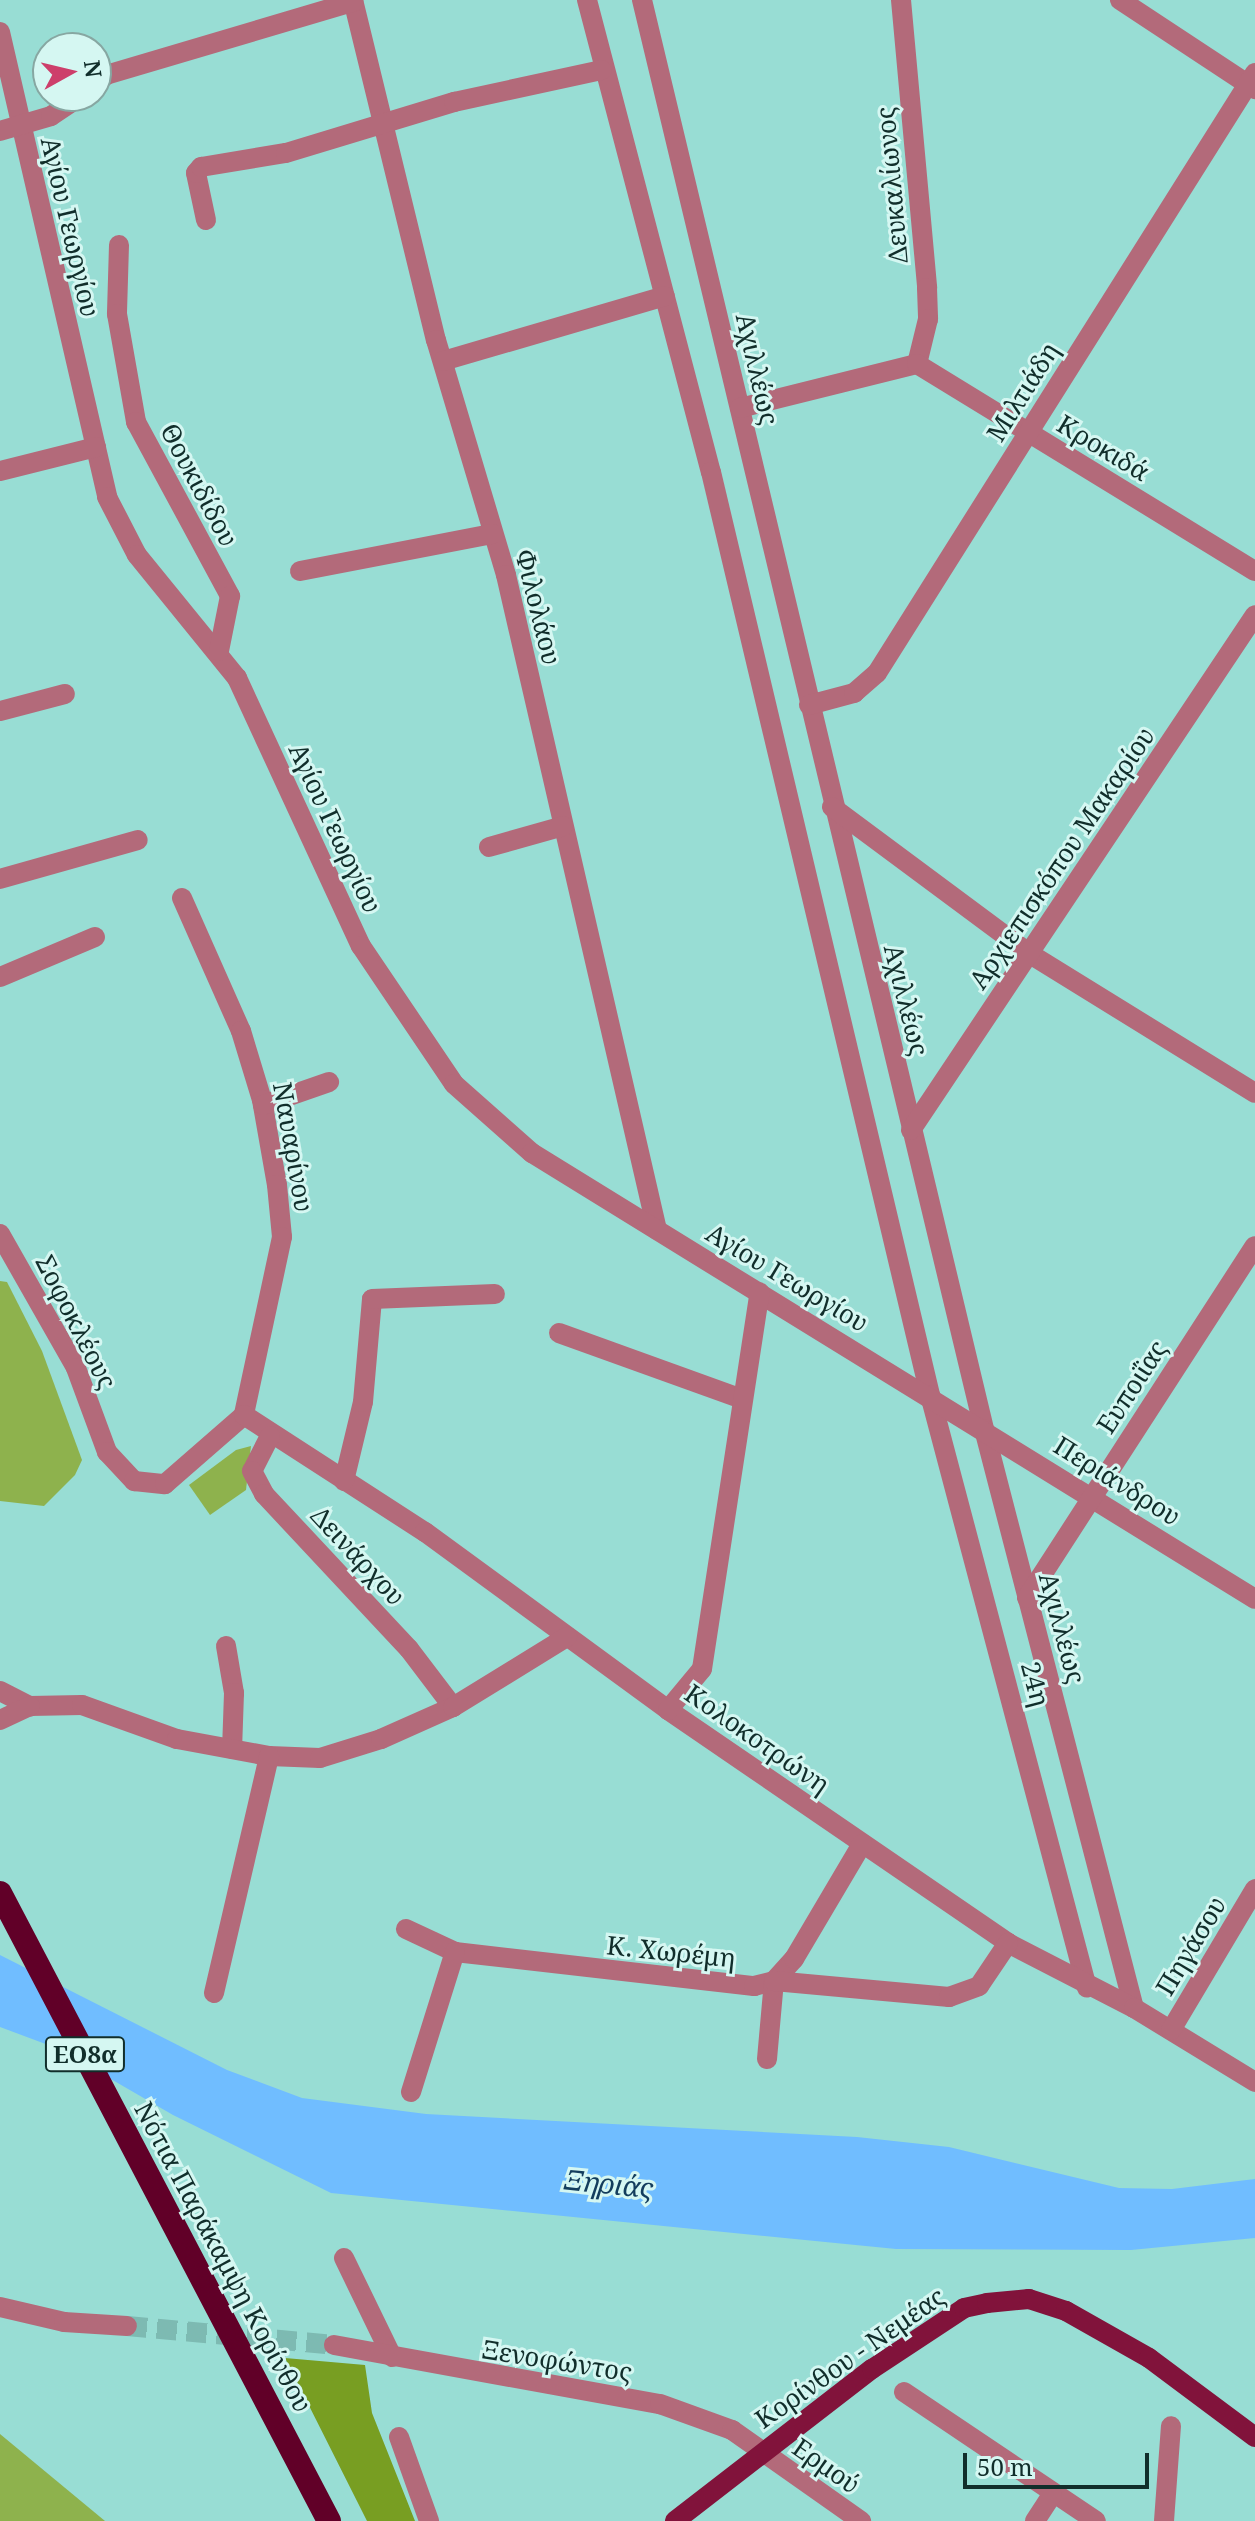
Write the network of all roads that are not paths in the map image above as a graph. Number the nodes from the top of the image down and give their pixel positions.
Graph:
1 (587, 0) edge
2 (642, 0) edge
3 (901, 0) edge
4 (1120, 0) edge
5 (353, 1) edge
6 (0, 32) edge
7 (602, 70) junction
8 (112, 73) edge
9 (1252, 82) edge
10 (48, 112) edge
11 (381, 124) junction
12 (10, 130) edge
13 (206, 220) dead end
14 (119, 245) dead end
15 (665, 296) junction
16 (443, 361) junction
17 (917, 364) junction
18 (740, 408) junction
19 (1028, 433) junction
20 (96, 447) junction
21 (0, 471) edge
22 (492, 534) junction
23 (300, 571) dead end
24 (1255, 571) edge
25 (1255, 615) edge
26 (219, 651) junction
27 (65, 694) dead end
28 (809, 705) junction
29 (0, 711) edge
30 (832, 807) junction
31 (563, 826) junction
32 (138, 840) dead end
33 (489, 847) dead end
34 (0, 879) edge
35 (182, 898) dead end
36 (95, 937) dead end
37 (1030, 954) junction
38 (0, 977) edge
39 (329, 1082) dead end
40 (1255, 1093) edge
41 (263, 1105) junction
42 (911, 1130) junction
43 (657, 1230) junction
44 (0, 1234) edge
45 (1255, 1246) edge
46 (6, 1260) edge
47 (760, 1292) junction
48 (495, 1294) dead end
49 (559, 1333) dead end
50 (930, 1395) junction
51 (742, 1399) junction
52 (950, 1408) joint
53 (244, 1415) junction
54 (984, 1429) junction
55 (270, 1436) junction
56 (344, 1481) junction
57 (1092, 1496) junction
58 (1027, 1598) junction
59 (1255, 1599) edge
60 (567, 1637) junction
61 (226, 1646) dead end
62 (0, 1691) edge
63 (30, 1706) junction
64 (453, 1707) junction
65 (668, 1710) junction
66 (0, 1720) edge
67 (232, 1749) junction
68 (269, 1756) junction
69 (862, 1844) junction
70 (1255, 1889) edge
71 (0, 1893) edge
72 (406, 1929) dead end
73 (1008, 1943) junction
74 (455, 1952) junction
75 (774, 1981) junction
76 (1087, 1988) junction
77 (214, 1993) dead end
78 (1134, 2008) junction
79 (1171, 2030) junction
80 (767, 2059) dead end
81 (1255, 2082) edge
82 (411, 2092) dead end
83 (344, 2258) dead end
84 (0, 2307) edge
85 (127, 2326) tunnel mouth
86 (334, 2345) tunnel mouth
87 (392, 2357) junction
88 (904, 2392) dead end
89 (1234, 2421) junction
90 (1171, 2426) dead end
91 (1255, 2428) edge
92 (399, 2437) dead end
93 (1255, 2437) edge
94 (762, 2453) junction
95 (1052, 2495) junction
96 (329, 2521) edge
97 (429, 2521) edge
98 (675, 2521) edge
99 (861, 2521) edge
100 (1035, 2521) edge
101 (1096, 2521) edge
102 (1164, 2521) edge

1 - 7 street
2 - 18 street, Αχιλλέως
3 - 17 street, Δευκαλίωνος
4 - 9 street
5 - 8 street
5 - 11 street, Φιλολάου
6 - 12 street, Αγίου Γεωργίου
7 - 11 street
7 - 15 street
9 - 19 street, Μιλτιάδη
10 - 12 street
11 - 13 street
11 - 16 street, Φιλολάου
12 - 20 street, Αγίου Γεωργίου
14 - 26 street, Θουκιδίδου
15 - 16 street
15 - 50 street
16 - 22 street, Φιλολάου
17 - 18 street
17 - 19 street, Κροκιδά
18 - 28 street, Αχιλλέως
19 - 24 street, Κροκιδά
19 - 28 street, Μιλτιάδη
20 - 21 street
20 - 26 street, Αγίου Γεωργίου
22 - 23 street
22 - 31 street, Φιλολάου
25 - 37 street, Αρχιεπισκόπου Μακαρίου
26 - 43 street, Αγίου Γεωργίου
27 - 29 street
28 - 30 street, Αχιλλέως
30 - 37 street
30 - 42 street, Αχιλλέως
31 - 33 street
31 - 43 street, Φιλολάου
32 - 34 street
35 - 41 street, Ναυαρίνου
36 - 38 street
37 - 40 street
37 - 42 street, Αρχιεπισκόπου Μακαρίου
39 - 41 street
41 - 53 street, Ναυαρίνου
42 - 54 street, Αχιλλέως
43 - 47 street, Αγίου Γεωργίου
44 - 46 street, Σοφοκλέους
45 - 57 street, Ευποιΐας
46 - 53 street, Σοφοκλέους
47 - 50 street, Αγίου Γεωργίου
47 - 51 street
48 - 56 street
49 - 51 street
50 - 52 street, Αγίου Γεωργίου
50 - 76 street, 24η
51 - 65 street
52 - 54 street, Περιάνδρου
53 - 55 street, Κολοκοτρώνη
54 - 57 street, Περιάνδρου
54 - 58 street, Αχιλλέως
55 - 56 street, Κολοκοτρώνη
55 - 64 street, Δεινάρχου
56 - 60 street, Κολοκοτρώνη
57 - 58 street, Ευποιΐας
57 - 59 street, Περιάνδρου
58 - 78 street, Αχιλλέως
60 - 64 street
60 - 65 street, Κολοκοτρώνη
61 - 67 street
62 - 63 street
63 - 66 street
63 - 67 street
64 - 68 street
65 - 69 street, Κολοκοτρώνη
67 - 68 street
68 - 77 street
69 - 73 street, Κολοκοτρώνη
69 - 75 street
70 - 79 street, Πηγάσου
71 - 96 highway, Νότια Παράκαμψη Κορίνθου / ΕΟ8α
72 - 74 street, Κ. Χωρέμη
73 - 75 street, Κ. Χωρέμη
73 - 76 street, Κολοκοτρώνη
74 - 75 street, Κ. Χωρέμη
74 - 82 street
75 - 80 street
76 - 78 street, Κολοκοτρώνη
78 - 79 street, Κολοκοτρώνη
79 - 81 street, Κολοκοτρώνη
83 - 87 street
84 - 85 street
86 - 87 street, Ξενοφώντος
87 - 94 street, Ξενοφώντος
88 - 95 street
89 - 91 main road, Κορίνθου - Νεμέας
89 - 93 main road, Κορίνθου - Νεμέας
89 - 94 main road, Κορίνθου - Νεμέας
90 - 102 street
92 - 97 street
94 - 98 main road, Κορίνθου - Νεμέας
94 - 99 street, Ερμού
95 - 100 street
95 - 101 street

